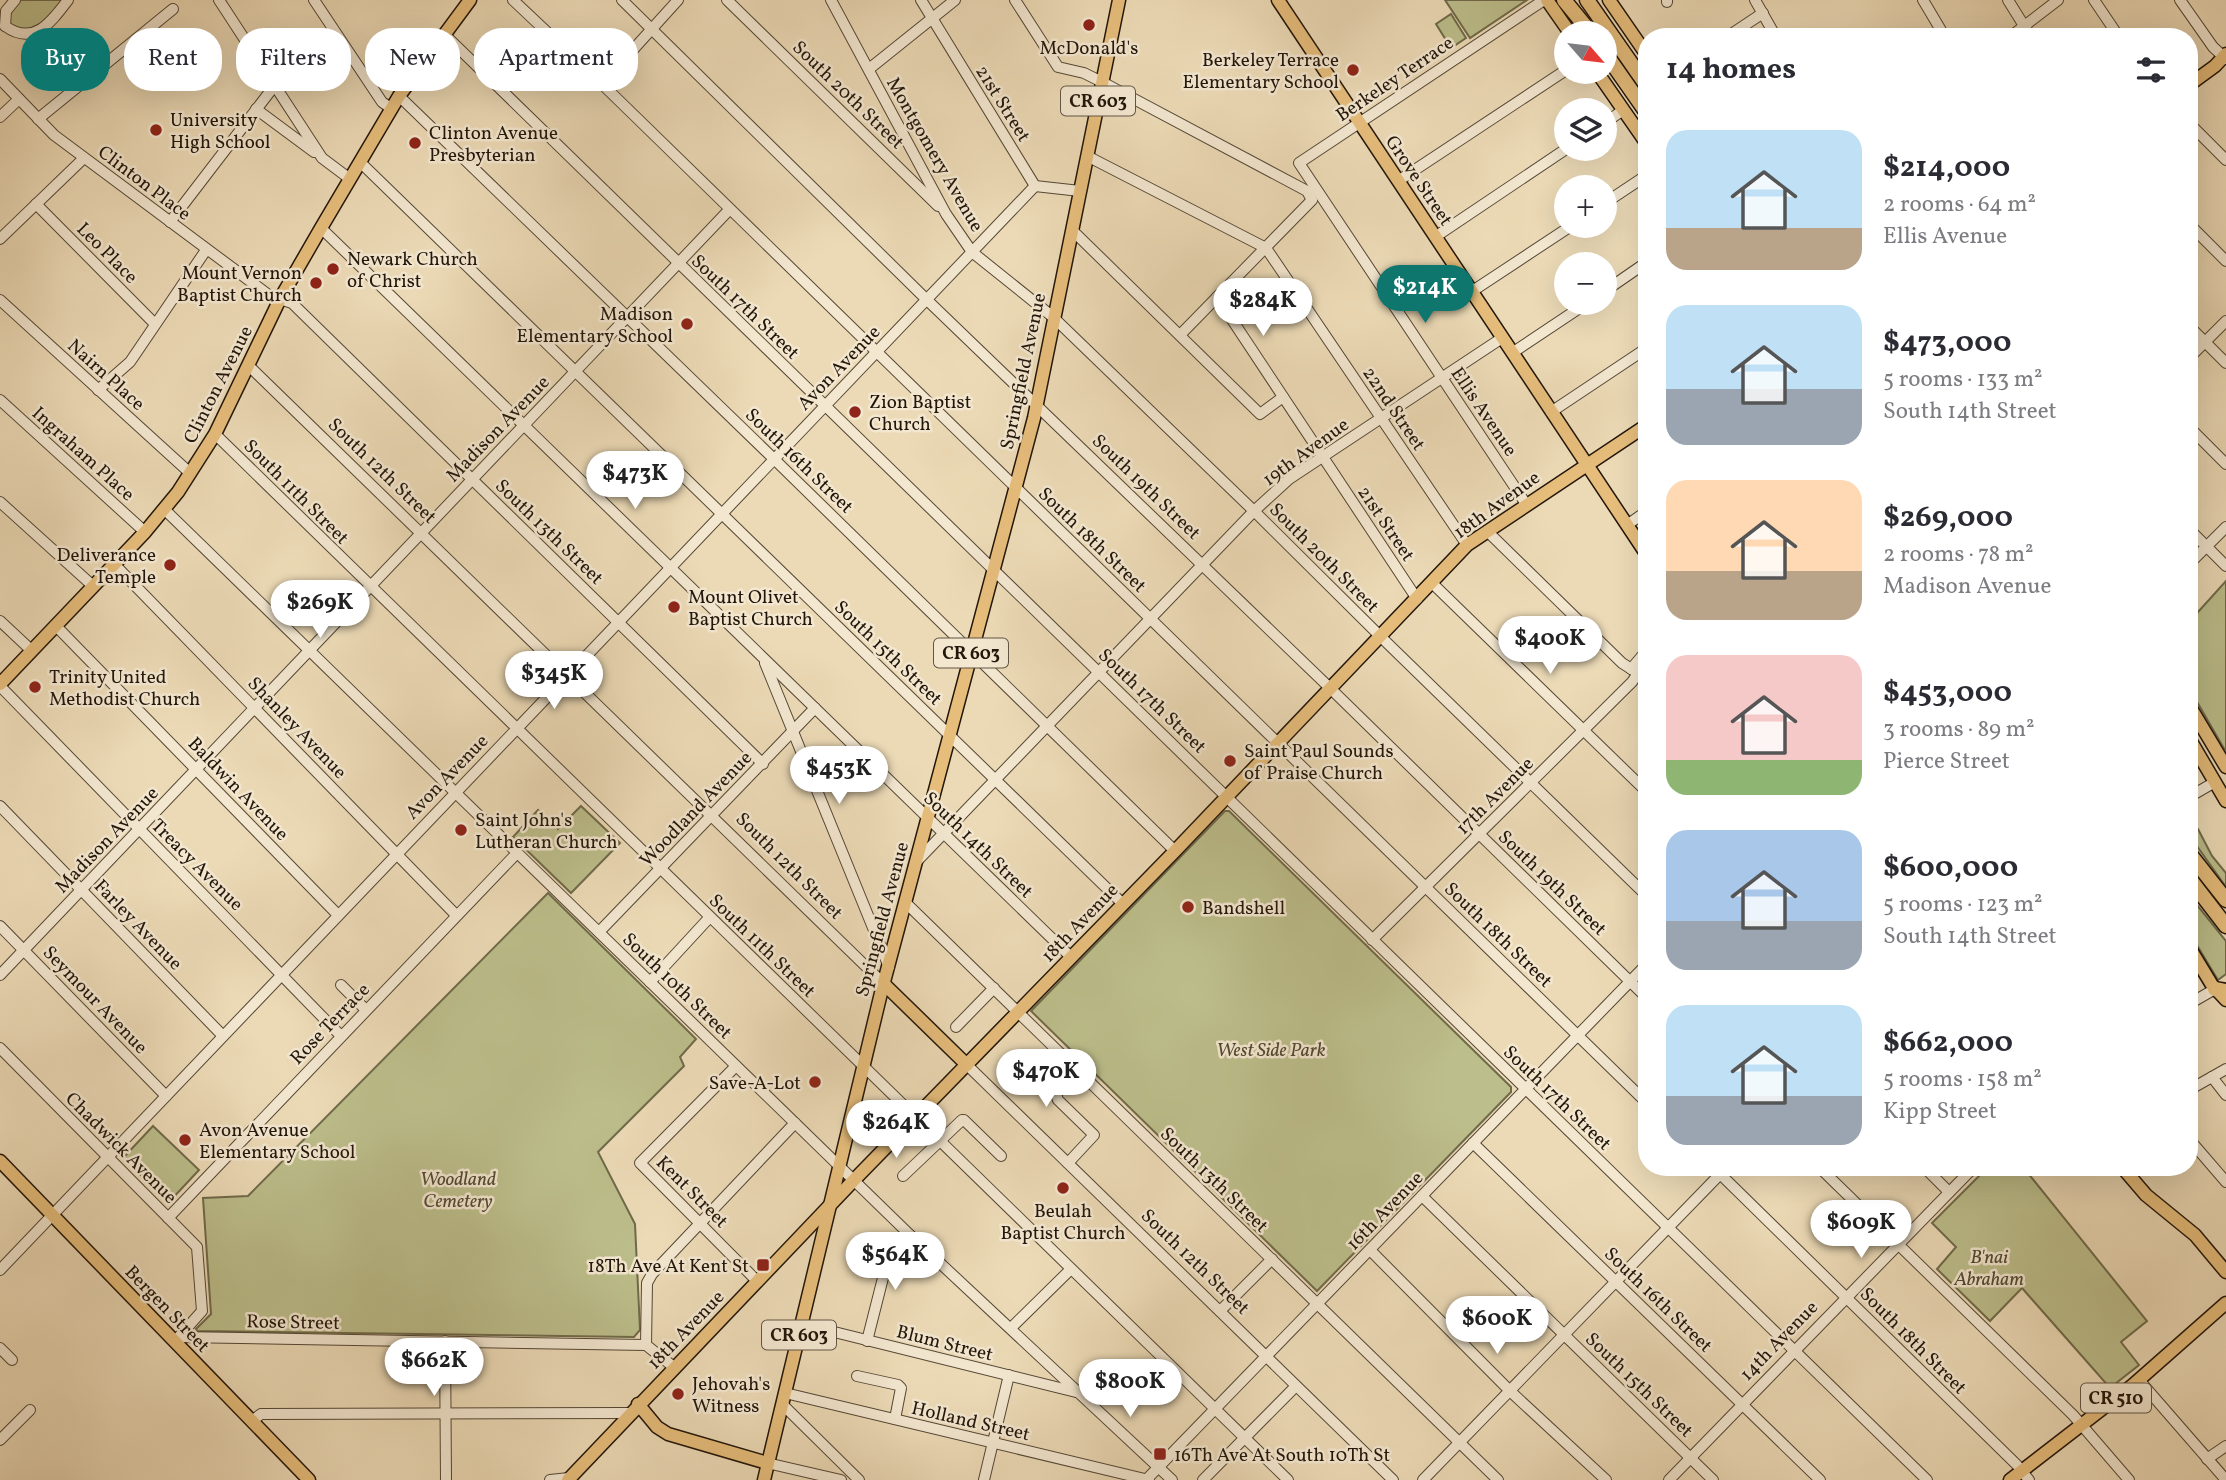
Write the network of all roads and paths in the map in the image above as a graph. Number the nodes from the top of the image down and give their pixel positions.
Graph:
1 (15, 0) edge
2 (68, 0) edge
3 (219, 0) edge
4 (314, 0) edge
5 (470, 0) edge
6 (513, 0) edge
7 (622, 0) edge
8 (678, 0) edge
9 (727, 0) edge
10 (831, 0) edge
11 (921, 0) edge
12 (955, 0) edge
13 (1015, 0) edge
14 (1119, 0) edge
15 (1278, 0) edge
16 (1545, 0) edge
17 (1566, 0) edge
18 (1587, 0) edge
19 (1609, 0) edge
20 (1755, 0) edge
21 (1923, 0) edge
22 (2008, 0) edge
23 (2058, 0) edge
24 (2094, 0) edge
25 (2180, 0) edge
26 (173, 9) dead end
27 (1763, 13) junction
28 (931, 18) junction
29 (1561, 21) edge
30 (1582, 21) edge
31 (2024, 26) junction
32 (237, 28) edge
33 (449, 28) edge
34 (543, 28) edge
35 (1740, 28) edge
36 (1771, 28) edge
37 (1940, 28) edge
38 (2021, 28) edge
39 (2113, 28) edge
40 (3, 29) edge
41 (651, 29) junction
42 (1638, 42) edge
43 (638, 44) edge
44 (460, 50) edge
45 (2225, 57) edge
46 (869, 69) junction
47 (1617, 70) edge
48 (1638, 73) edge
49 (1554, 78) edge
50 (2198, 78) edge
51 (0, 79) edge
52 (1102, 82) junction
53 (1605, 84) edge
54 (270, 91) edge
55 (279, 91) edge
56 (404, 91) edge
57 (609, 91) edge
58 (400, 96) junction
59 (19, 99) junction
60 (1638, 100) edge
61 (256, 109) junction
62 (392, 109) junction
63 (1623, 110) junction
64 (1617, 114) edge
65 (0, 117) edge
66 (38, 119) junction
67 (1359, 122) junction
68 (1638, 131) edge
69 (2198, 132) edge
70 (1087, 156) junction
71 (1554, 157) edge
72 (84, 158) junction
73 (322, 158) junction
74 (2226, 160) edge
75 (360, 162) junction
76 (1299, 163) joint
77 (350, 178) junction
78 (1398, 181) junction
79 (1638, 181) edge
80 (1035, 186) junction
81 (1080, 191) junction
82 (1617, 195) edge
83 (36, 204) junction
84 (729, 210) junction
85 (946, 214) junction
86 (170, 222) junction
87 (321, 228) junction
88 (1072, 230) junction
89 (2198, 233) edge
90 (1435, 237) junction
91 (1554, 237) edge
92 (0, 239) edge
93 (1266, 248) junction
94 (206, 250) junction
95 (972, 251) junction
96 (2226, 261) edge
97 (678, 264) junction
98 (1638, 268) edge
99 (1617, 282) edge
100 (1471, 292) junction
101 (1217, 297) junction
102 (280, 299) junction
103 (926, 299) junction
104 (0, 300) edge
105 (1569, 315) edge
106 (628, 317) junction
107 (1054, 319) junction
108 (2226, 321) edge
109 (155, 324) junction
110 (1180, 335) junction
111 (2198, 335) edge
112 (1502, 338) junction
113 (2205, 342) junction
114 (2198, 349) edge
115 (876, 352) junction
116 (1512, 353) junction
117 (1638, 354) edge
118 (2226, 363) edge
119 (249, 366) junction
120 (575, 371) junction
121 (1442, 378) junction
122 (98, 390) junction
123 (1283, 397) junction
124 (0, 400) edge
125 (1037, 404) junction
126 (824, 407) junction
127 (1551, 412) junction
128 (1382, 418) junction
129 (525, 425) junction
130 (1638, 431) edge
131 (215, 434) junction
132 (2198, 436) edge
133 (1322, 457) junction
134 (775, 459) junction
135 (1586, 464) junction
136 (2226, 464) edge
137 (190, 473) junction
138 (472, 480) junction
139 (1015, 488) junction
140 (0, 502) edge
141 (1526, 504) junction
142 (164, 509) junction
143 (1254, 511) junction
144 (722, 514) junction
145 (1638, 517) edge
146 (1626, 525) junction
147 (2226, 527) edge
148 (1487, 531) junction
149 (145, 532) junction
150 (421, 534) junction
151 (2198, 538) edge
152 (1638, 542) edge
153 (1467, 545) junction
154 (2207, 546) junction
155 (2198, 555) edge
156 (114, 564) junction
157 (1203, 565) junction
158 (2226, 566) edge
159 (671, 567) junction
160 (994, 569) junction
161 (1432, 583) junction
162 (93, 586) junction
163 (370, 587) junction
164 (1417, 599) junction
165 (1150, 619) junction
166 (0, 621) edge
167 (619, 621) junction
168 (56, 626) junction
169 (1381, 637) junction
170 (31, 650) junction
171 (309, 651) junction
172 (971, 652) junction
173 (762, 657) junction
174 (1099, 672) junction
175 (1638, 672) edge
176 (1638, 674) edge
177 (567, 675) junction
178 (0, 685) edge
179 (1331, 689) junction
180 (815, 708) junction
181 (255, 709) junction
182 (2198, 720) edge
183 (1047, 726) junction
184 (516, 729) junction
185 (1584, 731) junction
186 (793, 732) junction
187 (950, 736) junction
188 (1278, 744) junction
189 (2198, 753) edge
190 (763, 764) junction
191 (2226, 767) edge
192 (196, 770) junction
193 (995, 780) junction
194 (2215, 782) junction
195 (1531, 783) junction
196 (1638, 783) edge
197 (2198, 792) edge
198 (454, 793) junction
199 (1227, 797) junction
200 (2226, 801) edge
201 (0, 806) edge
202 (713, 815) junction
203 (928, 819) junction
204 (139, 830) junction
205 (943, 834) junction
206 (1479, 834) junction
207 (1175, 851) junction
208 (397, 853) junction
209 (517, 853) junction
210 (917, 861) junction
211 (2198, 864) edge
212 (660, 870) junction
213 (1425, 887) junction
214 (1638, 887) edge
215 (82, 890) junction
216 (2198, 890) edge
217 (2226, 900) edge
218 (906, 903) junction
219 (1123, 904) junction
220 (338, 915) junction
221 (456, 915) junction
222 (709, 918) junction
223 (0, 926) edge
224 (2226, 926) edge
225 (599, 932) junction
226 (1372, 940) junction
227 (23, 950) junction
228 (1071, 957) junction
229 (2198, 958) edge
230 (889, 967) junction
231 (1638, 973) edge
232 (282, 974) junction
233 (0, 975) edge
234 (1630, 981) junction
235 (650, 982) junction
236 (884, 984) junction
237 (341, 985) dead end
238 (2222, 987) edge
239 (994, 988) junction
240 (1638, 989) edge
241 (2198, 999) edge
242 (2226, 1000) edge
243 (366, 1010) junction
244 (1018, 1011) junction
245 (956, 1027) dead end
246 (1577, 1035) junction
247 (222, 1036) junction
248 (341, 1036) junction
249 (0, 1048) edge
250 (967, 1065) junction
251 (736, 1066) junction
252 (863, 1068) junction
253 (2226, 1069) edge
254 (1079, 1070) junction
255 (2212, 1077) junction
256 (2198, 1085) edge
257 (1526, 1090) junction
258 (1638, 1094) edge
259 (2226, 1095) edge
260 (166, 1096) junction
261 (915, 1117) junction
262 (795, 1123) junction
263 (940, 1143) junction
264 (1473, 1143) junction
265 (2198, 1149) edge
266 (107, 1156) junction
267 (1001, 1156) dead end
268 (0, 1161) edge
269 (1068, 1163) junction
270 (840, 1166) junction
271 (904, 1176) dead end
272 (1715, 1176) edge
273 (1726, 1176) edge
274 (1828, 1176) edge
275 (1933, 1176) edge
276 (1965, 1176) edge
277 (2130, 1176) edge
278 (854, 1180) junction
279 (2226, 1182) edge
280 (1949, 1192) junction
281 (1422, 1196) junction
282 (830, 1206) junction
283 (52, 1215) junction
284 (168, 1218) junction
285 (701, 1224) junction
286 (1669, 1227) junction
287 (910, 1235) junction
288 (1898, 1244) junction
289 (1370, 1250) junction
290 (1272, 1259) junction
291 (0, 1270) edge
292 (1070, 1270) junction
293 (2226, 1272) edge
294 (1616, 1281) junction
295 (758, 1282) junction
296 (1846, 1297) junction
297 (1318, 1303) junction
298 (2226, 1303) edge
299 (1220, 1311) junction
300 (802, 1324) junction
301 (1011, 1328) junction
302 (1564, 1335) junction
303 (177, 1339) junction
304 (445, 1341) junction
305 (867, 1341) junction
306 (646, 1345) junction
307 (0, 1349) edge
308 (1794, 1351) junction
309 (1266, 1357) junction
310 (12, 1360) dead end
311 (675, 1368) junction
312 (857, 1376) dead end
313 (1009, 1376) junction
314 (2139, 1380) junction
315 (1296, 1385) junction
316 (1510, 1391) junction
317 (1080, 1393) junction
318 (784, 1398) junction
319 (1742, 1404) junction
320 (634, 1408) junction
321 (30, 1410) dead end
322 (1215, 1410) junction
323 (445, 1413) junction
324 (895, 1419) junction
325 (252, 1421) junction
326 (2081, 1426) junction
327 (1244, 1438) junction
328 (0, 1440) edge
329 (1459, 1442) junction
330 (993, 1443) junction
331 (2226, 1446) edge
332 (1691, 1458) junction
333 (2207, 1459) junction
334 (768, 1463) junction
335 (1158, 1467) junction
336 (2026, 1476) edge
337 (304, 1478) edge
338 (568, 1479) edge
339 (446, 1480) edge
340 (550, 1480) edge
341 (764, 1480) edge
342 (841, 1480) edge
343 (859, 1480) edge
344 (984, 1480) edge
345 (1147, 1480) edge
346 (1172, 1480) edge
347 (1203, 1480) edge
348 (1288, 1480) edge
349 (1393, 1480) edge
350 (1423, 1480) edge
351 (1498, 1480) edge
352 (1606, 1480) edge
353 (1669, 1480) edge
354 (1713, 1480) edge
355 (1820, 1480) edge
356 (1927, 1480) edge
357 (2010, 1480) edge
358 (2129, 1480) edge
359 (2226, 1480) edge

1 - 40 street
2 - 40 street
3 - 32 street
4 - 62 street
5 - 33 main road, Clinton Avenue
6 - 34 street, South 18th Street
7 - 41 street, South 19th Street
8 - 41 street
9 - 85 street, South 20th Street
10 - 46 street, Montgomery Avenue
11 - 28 street, 21st Street
12 - 28 street
13 - 52 street
14 - 52 main road, Springfield Avenue / CR 603
15 - 67 main road, Grove Street
16 - 29 main road
16 - 67 street, Berkeley Terrace
17 - 30 highway
18 - 48 highway
19 - 42 main road
20 - 27 street
21 - 37 street
22 - 31 street
23 - 31 street
24 - 39 street
25 - 45 street
26 - 66 street
27 - 35 street
27 - 36 street
28 - 46 street
28 - 80 street, 21st Street
31 - 38 street
41 - 43 street
41 - 103 street, South 19th Street
44 - 97 street, South 17th Street
45 - 50 main road
46 - 85 street, Montgomery Avenue
47 - 60 highway
49 - 78 street
51 - 59 street, Clinton Place
52 - 70 main road, Springfield Avenue / CR 603
52 - 93 street
53 - 63 main road
54 - 61 street
55 - 73 street
56 - 58 main road, Clinton Avenue
57 - 84 street, South 18th Street
58 - 62 main road, Clinton Avenue
58 - 106 street, South 16th Street
59 - 65 street
59 - 66 street, Clinton Place
61 - 73 street
61 - 86 street
62 - 75 main road, Clinton Avenue
63 - 64 street
63 - 68 main road
66 - 72 street, Clinton Place
67 - 76 street, Berkeley Terrace
67 - 78 main road, Grove Street
69 - 74 street
70 - 81 main road, Springfield Avenue / CR 603
70 - 93 street, 22nd Street
71 - 90 street
72 - 83 street
72 - 86 street, Clinton Place
73 - 77 street
75 - 77 main road, Clinton Avenue
75 - 120 street, South 15th Street
76 - 121 street, Ellis Avenue
77 - 87 main road, Clinton Avenue
78 - 90 main road, Grove Street
79 - 82 street
80 - 81 street
80 - 95 street, Avon Avenue
81 - 88 main road, Springfield Avenue / CR 603
83 - 92 street
83 - 109 street, Leo Place
84 - 97 street, Madison Avenue
84 - 115 street, South 18th Street
85 - 95 street, Montgomery Avenue
86 - 94 street, Clinton Place
87 - 102 main road, Clinton Avenue
87 - 129 street, South 14th Street
88 - 107 main road, Springfield Avenue / CR 603
88 - 110 street
89 - 96 street
90 - 100 main road, Grove Street
91 - 100 street
93 - 101 street
93 - 128 street, 22nd Street
94 - 102 street, Clinton Place
94 - 109 street
95 - 103 street, Avon Avenue
95 - 107 street, South 20th Street
97 - 106 street, Madison Avenue
97 - 126 street, South 17th Street
98 - 99 street
100 - 112 main road, Grove Street
101 - 110 street
101 - 123 street, 21st Street
102 - 119 main road, Clinton Avenue
102 - 138 street, South 13th Street
103 - 115 street, Avon Avenue
103 - 125 street, South 19th Street
104 - 122 street, Nairn Place
105 - 116 street
106 - 120 street, Madison Avenue
106 - 134 street, South 16th Street
107 - 125 main road, Springfield Avenue / CR 603
107 - 143 street, South 20th Street
108 - 113 street
109 - 122 street
110 - 123 street
111 - 113 street
112 - 116 main road, Grove Street
112 - 121 street, 19th Avenue
113 - 114 street
113 - 118 street
115 - 126 street, Avon Avenue
115 - 139 street, South 18th Street
116 - 127 main road, Grove Street
117 - 127 street
119 - 131 main road, Clinton Avenue
119 - 150 street, South 12th Street
120 - 129 street, Madison Avenue
120 - 144 street, South 15th Street
121 - 128 street, 19th Avenue
121 - 141 street, Ellis Avenue
122 - 137 street, Nairn Place
123 - 133 street, 21st Street
124 - 149 street, Ingraham Place
125 - 139 main road, Springfield Avenue / CR 603
125 - 157 street, South 19th Street
126 - 134 street, Avon Avenue
126 - 160 street, South 17th Street
127 - 135 main road, Grove Street
128 - 133 street, 19th Avenue
128 - 153 street, 22nd Street
129 - 138 street, Madison Avenue
129 - 159 street, South 14th Street
130 - 135 main road, 18th Avenue
131 - 137 main road, Clinton Avenue
131 - 163 street, South 11th Street
132 - 136 street
133 - 143 street, 19th Avenue
133 - 164 street, 21st Street
134 - 144 street, Avon Avenue
134 - 172 street, South 16th Street
135 - 141 main road, 18th Avenue
135 - 146 main road, Grove Street
137 - 142 main road, Clinton Avenue
138 - 150 street, Madison Avenue
138 - 167 street, South 13th Street
139 - 160 main road, Springfield Avenue / CR 603
139 - 165 street, South 18th Street
140 - 162 street
141 - 148 main road, 18th Avenue
142 - 149 main road, Clinton Avenue
142 - 171 street, South 10th Street
143 - 157 street, 19th Avenue
143 - 169 street, South 20th Street
144 - 159 street, Avon Avenue
144 - 187 street, South 15th Street
145 - 146 street
146 - 152 main road, Grove Street
147 - 154 street
148 - 153 main road, 18th Avenue
148 - 175 street
149 - 156 main road, Clinton Avenue
150 - 163 street, Madison Avenue
150 - 177 street, South 12th Street
151 - 154 street
153 - 161 main road, 18th Avenue
154 - 155 street
154 - 158 street
156 - 162 main road, Clinton Avenue
156 - 181 street, Shanley Avenue
157 - 165 street, 19th Avenue
157 - 179 street, South 19th Street
159 - 167 street, Avon Avenue
159 - 173 street, South 14th Street
160 - 172 main road, Springfield Avenue / CR 603
160 - 174 street, South 17th Street
161 - 164 main road, 18th Avenue
161 - 185 street
162 - 168 main road, Clinton Avenue
163 - 171 street, Madison Avenue
163 - 184 street, South 11th Street
164 - 169 main road, 18th Avenue
165 - 174 street, 19th Avenue
165 - 188 street, South 18th Street
166 - 170 street
167 - 177 street, Avon Avenue
167 - 190 street, South 13th Street
168 - 170 main road, Clinton Avenue
168 - 192 street, Baldwin Avenue
169 - 179 main road, 18th Avenue
169 - 195 street, South 20th Street
170 - 178 main road, Clinton Avenue
171 - 181 street, Madison Avenue
171 - 198 street, South 10th Street
172 - 183 street, South 16th Street
172 - 187 main road, Springfield Avenue / CR 603
173 - 180 street, South 14th Street
173 - 186 street
174 - 183 street, 19th Avenue
174 - 199 street, South 17th Street
176 - 185 street, 17th Avenue
177 - 184 street, Avon Avenue
177 - 202 street, South 12th Street
178 - 204 street, Treacy Avenue
179 - 188 main road, 18th Avenue
179 - 206 street, South 19th Street
180 - 186 street, Woodland Avenue
180 - 203 street, South 14th Street
181 - 192 street, Madison Avenue
181 - 208 street, Shanley Avenue
182 - 191 main road
183 - 193 street, 19th Avenue
183 - 207 street, South 16th Street
184 - 198 street, Avon Avenue
184 - 212 street, South 11th Street
185 - 195 street, 17th Avenue
185 - 196 street
186 - 190 street, Woodland Avenue
186 - 230 street
187 - 193 street, South 15th Street
187 - 203 main road, Springfield Avenue / CR 603
188 - 199 main road, 18th Avenue
188 - 213 street, South 18th Street
189 - 194 main road
190 - 202 street, Woodland Avenue
192 - 204 street, Madison Avenue
192 - 220 street, Baldwin Avenue
193 - 205 street, 19th Avenue
193 - 219 street, South 15th Street
194 - 197 street
194 - 200 main road
195 - 206 street, 17th Avenue
195 - 214 street, South 20th Street
198 - 208 street, Avon Avenue
198 - 209 street, South 10th Street
199 - 207 main road, 18th Avenue
199 - 226 street, South 17th Street
201 - 215 street, Farley Avenue
202 - 212 street, Woodland Avenue
202 - 236 street, South 12th Street
203 - 205 street, South 14th Street
203 - 210 main road, Springfield Avenue / CR 603
204 - 215 street, Madison Avenue
204 - 232 street, Treacy Avenue
205 - 210 street, 19th Avenue
205 - 228 street, South 14th Street
206 - 213 street, 17th Avenue
206 - 234 street, South 19th Street
207 - 219 main road, 18th Avenue
208 - 220 street, Avon Avenue
208 - 221 street, Shanley Avenue
209 - 221 street, Rose Terrace
209 - 225 street, South 10th Street
210 - 218 main road, Springfield Avenue / CR 603
211 - 217 highway
212 - 222 street, South 11th Street
212 - 225 street, Woodland Avenue
213 - 226 street, 17th Avenue
213 - 246 street, South 18th Street
215 - 227 street, Madison Avenue
215 - 247 street, Farley Avenue
216 - 224 highway
218 - 230 main road, Springfield Avenue / CR 603
218 - 239 street, South 13th Street
219 - 228 main road, 18th Avenue
220 - 232 street, Avon Avenue
221 - 243 street, Rose Terrace
222 - 235 street
222 - 252 street, South 11th Street
223 - 227 street, Seymour Avenue
225 - 235 street, South 10th Street
226 - 257 street, South 17th Street
227 - 233 street, Madison Avenue
227 - 260 street, Seymour Avenue
228 - 244 main road, 18th Avenue
229 - 238 main road
230 - 236 main road, Springfield Avenue / CR 603
231 - 234 street, 16th Avenue
232 - 247 street, Avon Avenue
232 - 248 street, Treacy Avenue
234 - 240 street, South 19th Street
234 - 246 street, 16th Avenue
235 - 251 street, South 10th Street
236 - 250 main road, South 12th Street
236 - 252 main road, Springfield Avenue / CR 603
237 - 243 street
238 - 241 street
238 - 242 main road
239 - 244 street, South 13th Street
239 - 245 street
243 - 248 street, Rose Terrace
244 - 250 main road, 18th Avenue
244 - 254 street, South 13th Street
246 - 257 street, 16th Avenue
246 - 258 street, South 18th Street
247 - 260 street, Avon Avenue
248 - 284 street, Rose Terrace
249 - 266 street, Chadwick Avenue
250 - 261 main road, 18th Avenue
250 - 269 street, South 12th Street
251 - 262 street, South 10th Street
251 - 285 street, Kent Street
252 - 261 street, South 11th Street
252 - 270 main road, Springfield Avenue / CR 603
253 - 255 street
254 - 269 street
254 - 290 street, South 13th Street
255 - 256 street
255 - 259 street
257 - 264 street, 16th Avenue
257 - 286 street, South 17th Street
260 - 266 street, Avon Avenue
261 - 263 street, South 11th Street
261 - 278 main road, 18th Avenue
262 - 270 street, South 10th Street
262 - 285 street
263 - 267 street
263 - 271 street
263 - 292 street, South 11th Street
264 - 281 street, 16th Avenue
264 - 294 street, South 16th Street
265 - 279 street
266 - 283 street, Avon Avenue
266 - 284 street, Chadwick Avenue
268 - 283 main road, Bergen Street
269 - 299 street, South 12th Street
270 - 278 street, South 10th Street
270 - 282 main road, Springfield Avenue / CR 603
272 - 286 street
273 - 296 street, South 18th Street
274 - 288 street
275 - 280 street
276 - 280 street, 14th Avenue
277 - 293 main road
278 - 282 main road, 18th Avenue
278 - 287 street, South 10th Street
280 - 288 street, 14th Avenue
281 - 289 street, 16th Avenue
281 - 302 street, South 15th Street
282 - 295 main road, 18th Avenue
282 - 300 main road, Springfield Avenue / CR 603
283 - 291 street, Avon Avenue
283 - 303 main road, Bergen Street
284 - 303 street, Chadwick Avenue
285 - 295 street, Kent Street
285 - 306 street
286 - 294 street
286 - 308 street, South 17th Street
287 - 301 street, South 10th Street
287 - 305 street
288 - 296 street, 14th Avenue
288 - 326 street
289 - 297 street, 16th Avenue
289 - 316 street
290 - 297 street, South 13th Street
290 - 299 street
292 - 301 street
292 - 322 street, South 11th Street
294 - 302 street
294 - 319 street, South 16th Street
295 - 311 main road, 18th Avenue
296 - 308 street, 14th Avenue
296 - 336 street, South 18th Street
297 - 309 street, 16th Avenue
297 - 329 street, South 13th Street
298 - 314 main road, CR 510
299 - 309 street, South 12th Street
300 - 305 street, Blum Street
300 - 318 main road, Springfield Avenue / CR 603
301 - 317 street, South 10th Street
302 - 316 street
302 - 332 street, South 15th Street
303 - 304 street, Rose Street
303 - 325 main road, Bergen Street
304 - 306 street, Rose Street
304 - 323 street
305 - 313 street, Blum Street
306 - 311 street
307 - 310 street
308 - 319 street, 14th Avenue
308 - 356 street, South 17th Street
309 - 315 street, South 12th Street
309 - 322 street, 16th Avenue
311 - 320 main road, 18th Avenue
312 - 324 street
313 - 317 street, Blum Street
313 - 330 street
314 - 326 main road, CR 510
314 - 333 street
315 - 327 street
315 - 349 street, South 12th Street
316 - 329 street
316 - 352 street
317 - 335 street, South 10th Street
318 - 324 street, Holland Street
318 - 334 main road, Springfield Avenue / CR 603
318 - 343 street
319 - 332 street, 14th Avenue
319 - 355 street, South 16th Street
320 - 323 street
320 - 334 main road
320 - 338 main road, 18th Avenue
321 - 328 street
322 - 327 street, South 11th Street
322 - 335 street, 16th Avenue
323 - 325 street
323 - 339 street
324 - 330 street, Holland Street
325 - 337 main road, Bergen Street
326 - 336 main road, CR 510
326 - 358 street
327 - 347 street
327 - 348 street, South 11th Street
329 - 350 street
329 - 351 street, South 13th Street
330 - 344 street
330 - 345 street, Holland Street
331 - 333 street
332 - 353 street, 14th Avenue
332 - 354 street, South 15th Street
333 - 359 street
334 - 341 main road, Springfield Avenue / CR 603
334 - 342 street
335 - 345 street, 16th Avenue
335 - 346 street, South 10th Street
336 - 357 main road, CR 510
338 - 340 street

